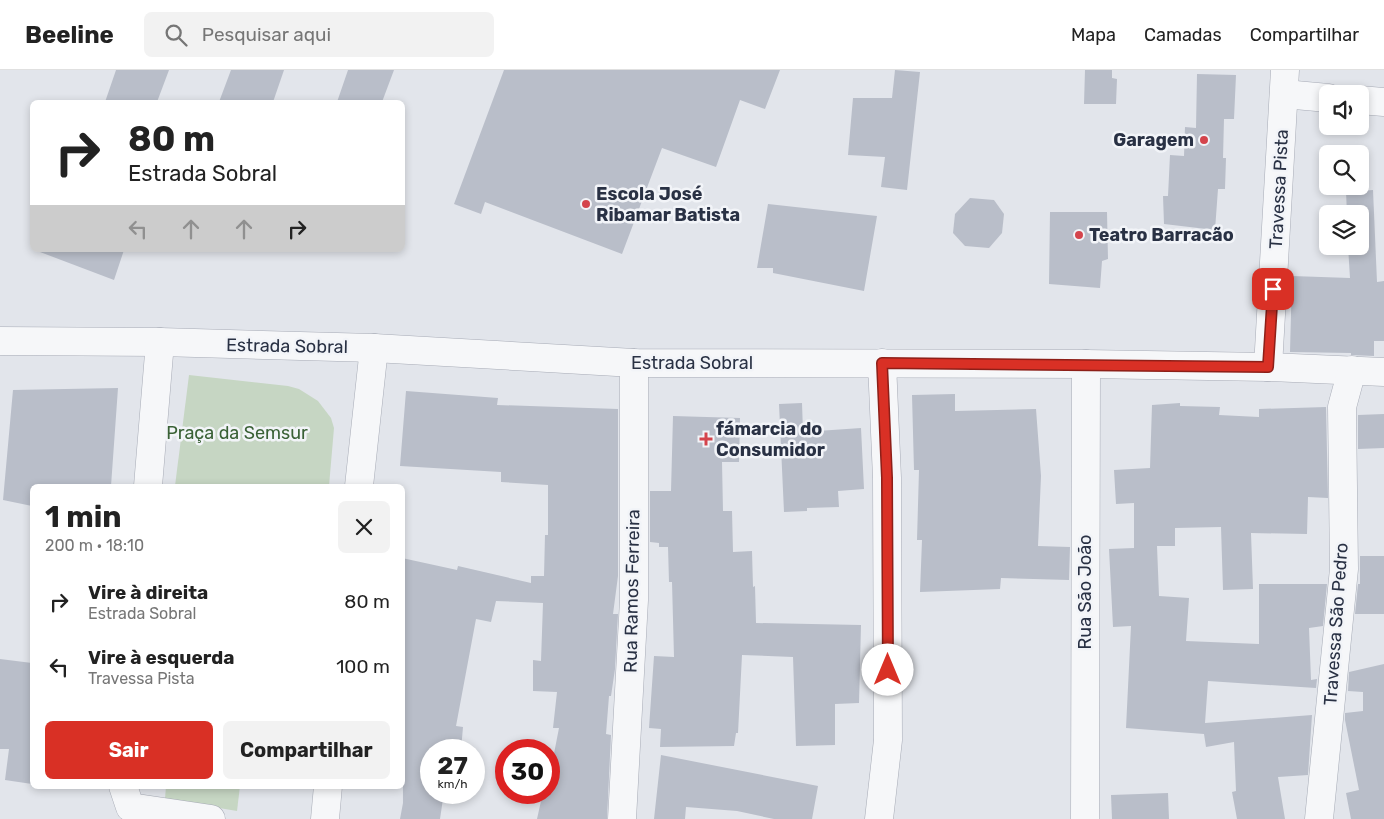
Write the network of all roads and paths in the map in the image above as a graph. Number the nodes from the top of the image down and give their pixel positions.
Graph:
1 (1285, 82) edge
2 (1319, 95) edge
3 (1369, 101) edge
4 (1384, 102) edge
5 (0, 341) edge
6 (160, 342) junction
7 (374, 348) junction
8 (634, 363) junction
9 (882, 363) junction
10 (1086, 364) junction
11 (1268, 367) junction
12 (1352, 370) junction
13 (1384, 372) edge
14 (148, 484) edge
15 (359, 484) edge
16 (124, 789) edge
17 (328, 789) edge
18 (211, 819) edge
19 (325, 819) edge
20 (622, 819) edge
21 (879, 819) edge
22 (1085, 819) edge
23 (1318, 819) edge

1 - 2 street
1 - 11 street, Travessa Pista
3 - 4 street
5 - 6 street, Estrada Sobral
6 - 7 street, Estrada Sobral
6 - 14 street
7 - 8 street, Estrada Sobral
7 - 15 street
8 - 9 street, Estrada Sobral
8 - 20 street, Rua Ramos Ferreira
9 - 10 street, Estrada Sobral
9 - 21 street
10 - 11 street, Estrada Sobral
10 - 22 street, Rua São João
11 - 12 street, Estrada Sobral
12 - 13 street, Estrada Sobral
12 - 23 street, Travessa São Pedro
16 - 18 street
17 - 19 street

